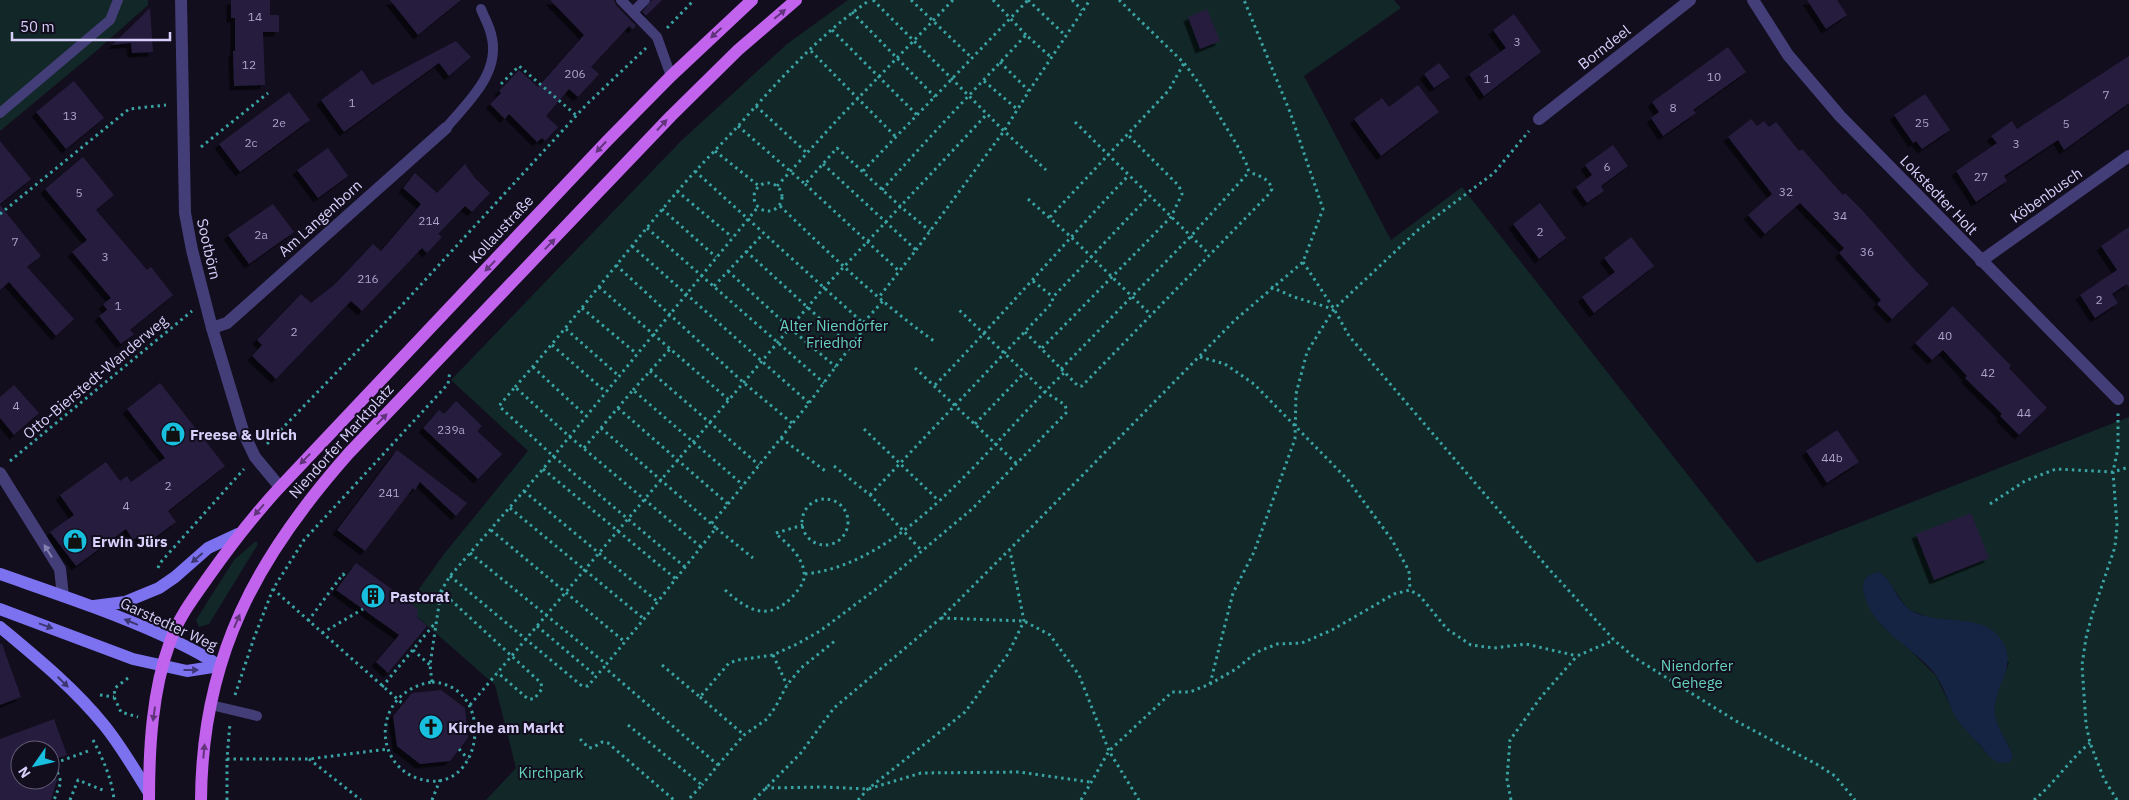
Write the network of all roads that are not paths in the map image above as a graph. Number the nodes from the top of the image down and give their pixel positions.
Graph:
1 (118, 0) edge
2 (182, 0) edge
3 (621, 0) edge
4 (645, 0) edge
5 (752, 0) edge
6 (796, 0) edge
7 (1690, 0) edge
8 (1753, 0) edge
9 (481, 9) dead end
10 (633, 12) junction
11 (671, 76) junction
12 (0, 113) edge
13 (1539, 119) road end
14 (446, 128) joint
15 (2129, 156) edge
16 (1981, 261) junction
17 (212, 328) junction
18 (2118, 399) road end
19 (4, 468) edge
20 (280, 487) junction
21 (238, 534) junction
22 (0, 574) edge
23 (63, 596) junction
24 (91, 606) junction
25 (0, 609) edge
26 (0, 628) edge
27 (170, 640) junction
28 (162, 666) junction
29 (219, 666) junction
30 (211, 705) junction
31 (257, 716) dead end
32 (149, 797) edge
33 (202, 800) edge

1 - 12 lane
2 - 17 street, Sootbörn
3 - 10 lane
4 - 10 lane
5 -> 11 main road, Kollaustraße
29 -> 6 main road, Niendorfer Marktplatz
7 - 13 street, Borndeel
8 - 16 street, Lokstedter Holt
9 - 14 lane
10 - 11 lane
11 -> 20 main road, Kollaustraße
14 - 17 street, Am Langenborn
15 - 16 street, Köbenbusch
16 - 18 street, Lokstedter Holt
17 - 20 street, Sootbörn
23 -> 19 street
20 -> 21 main road, Niendorfer Marktplatz
21 -> 24 main road
21 - 27 main road, Niendorfer Marktplatz
22 - 23 main road, Garstedter Weg
23 - 24 main road, Garstedter Weg
27 -> 24 main road, Garstedter Weg
25 -> 28 main road, Garstedter Weg
26 -> 32 main road
27 - 28 main road, Niendorfer Marktplatz
27 - 29 main road, Garstedter Weg
28 -> 29 main road, Garstedter Weg
28 -> 32 main road, Niendorfer Marktplatz
29 - 30 main road, Niendorfer Marktplatz
30 - 31 lane
33 -> 30 main road, Niendorfer Marktplatz

